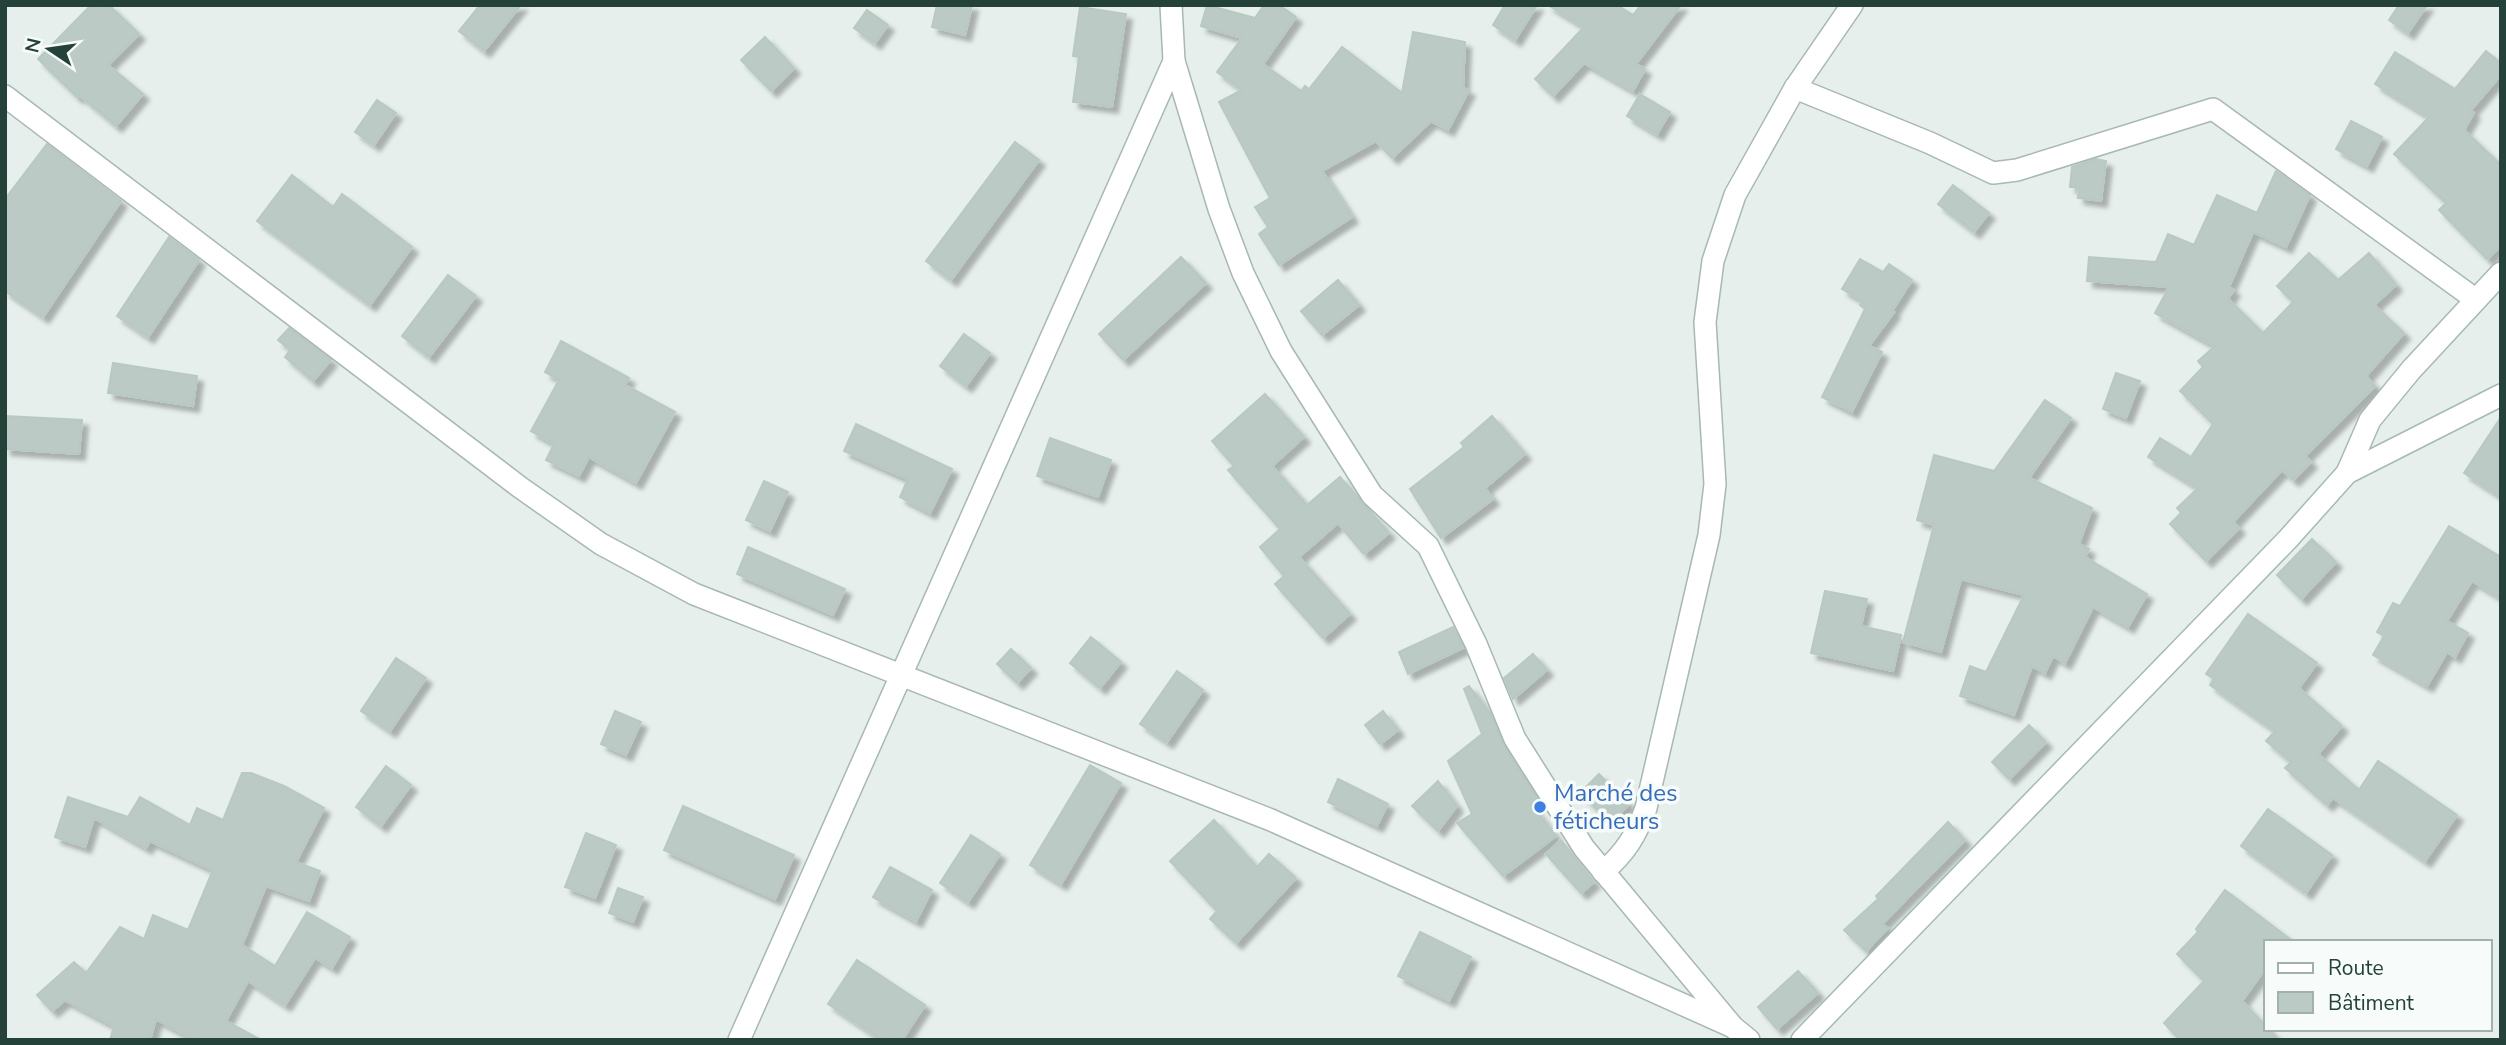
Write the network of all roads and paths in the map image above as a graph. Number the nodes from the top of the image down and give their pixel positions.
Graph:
1 (1171, 5) edge
2 (1852, 5) edge
3 (1174, 61) junction
4 (1795, 88) junction
5 (5, 96) edge
6 (2501, 273) edge
7 (2475, 299) junction
8 (2501, 396) edge
9 (2347, 473) junction
10 (900, 677) junction
11 (1603, 872) junction
12 (1741, 1033) edge
13 (739, 1040) edge
14 (1802, 1040) edge

1 - 3 street
2 - 4 street
3 - 10 street
3 - 11 street
4 - 7 street
4 - 11 street
5 - 10 street
6 - 7 street
7 - 9 street
8 - 9 street
9 - 14 street
10 - 12 street
10 - 13 street
11 - 12 street

